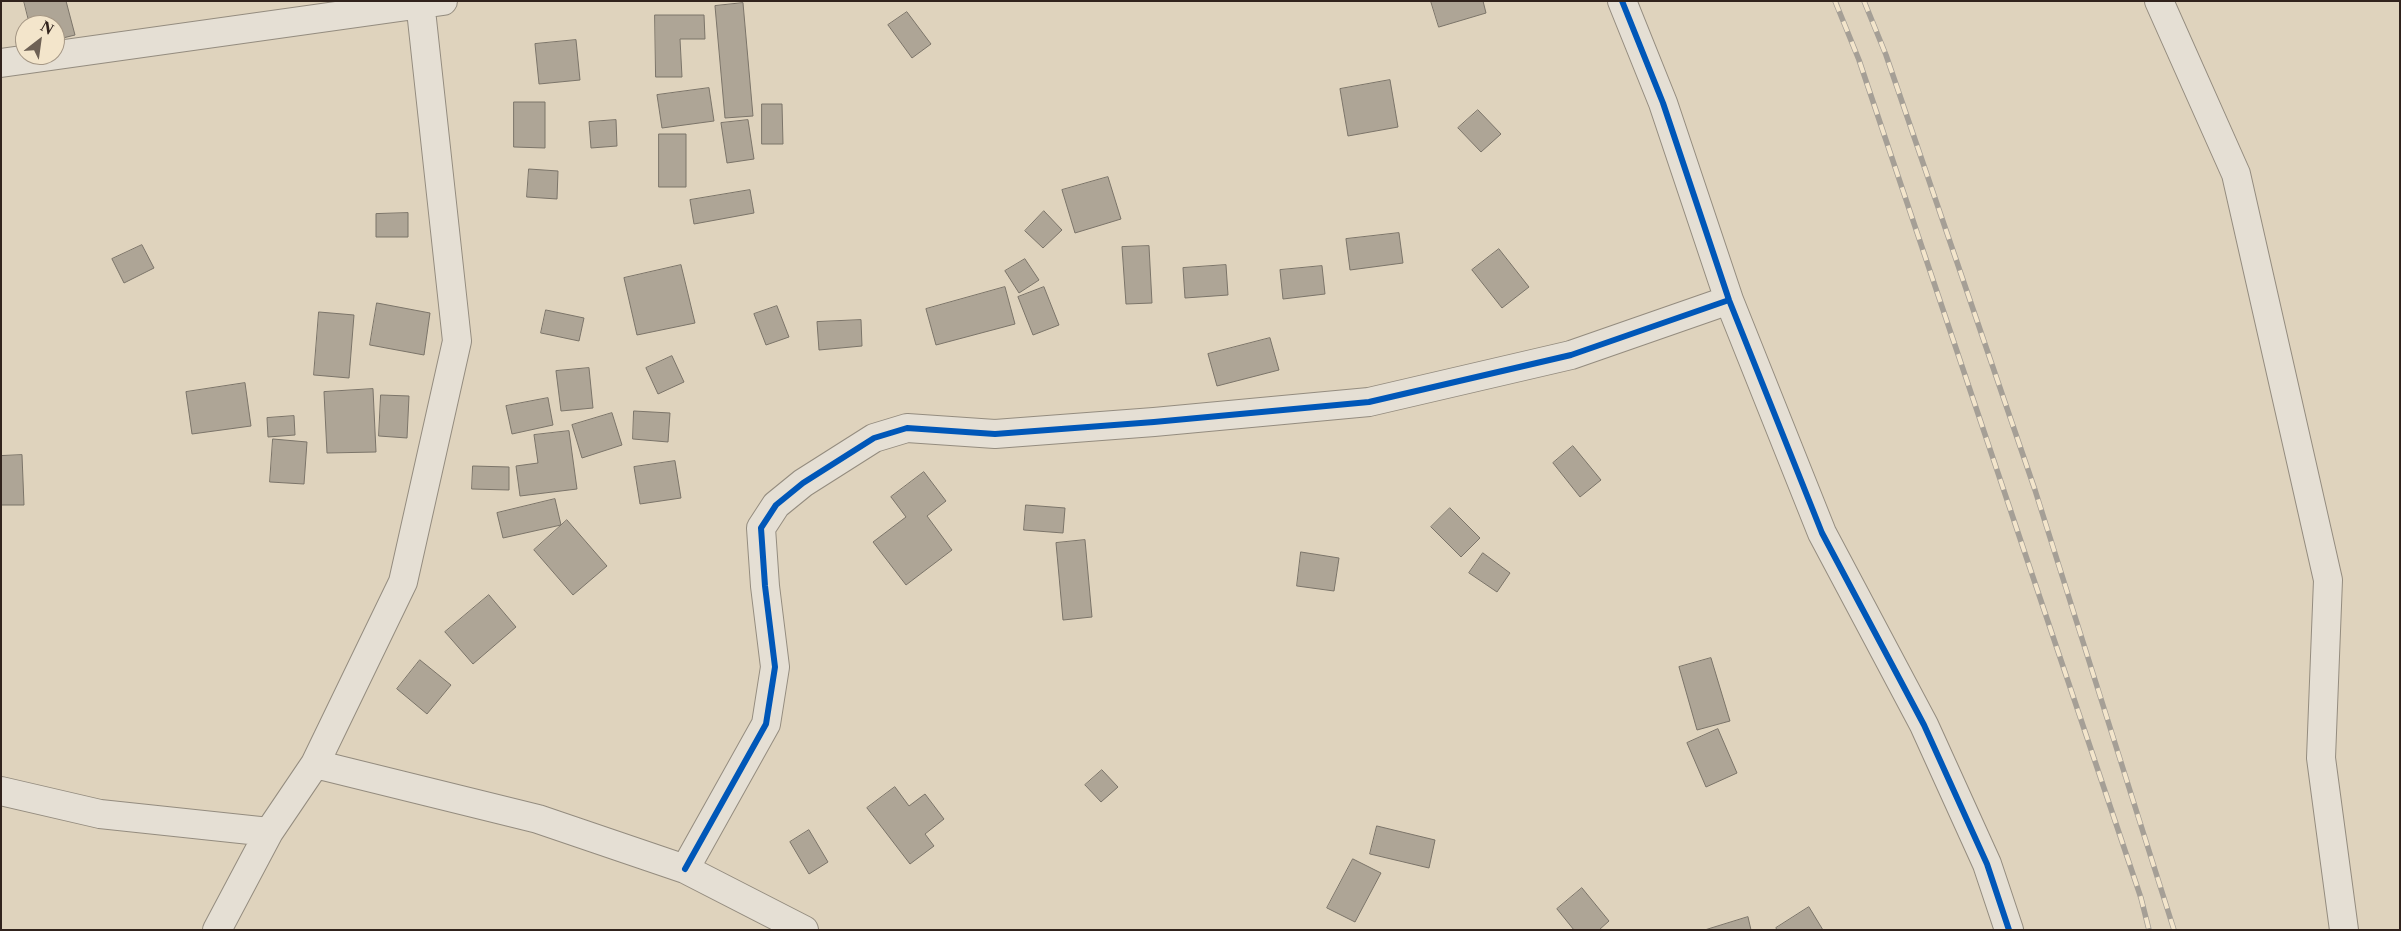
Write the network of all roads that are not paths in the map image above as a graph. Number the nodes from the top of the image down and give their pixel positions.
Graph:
1 (1622, 1) edge
2 (2159, 1) edge
3 (428, 2) edge
4 (1, 63) edge
5 (1730, 300) junction
6 (315, 764) junction
7 (1, 791) edge
8 (269, 832) junction
9 (685, 869) junction
10 (217, 930) edge
11 (804, 930) edge
12 (2009, 930) edge
13 (2344, 930) edge

1 - 5 street
2 - 13 street
3 - 4 street
3 - 6 street
5 - 9 street
5 - 12 street
6 - 8 street
6 - 9 street
7 - 8 street
8 - 10 street
9 - 11 street

